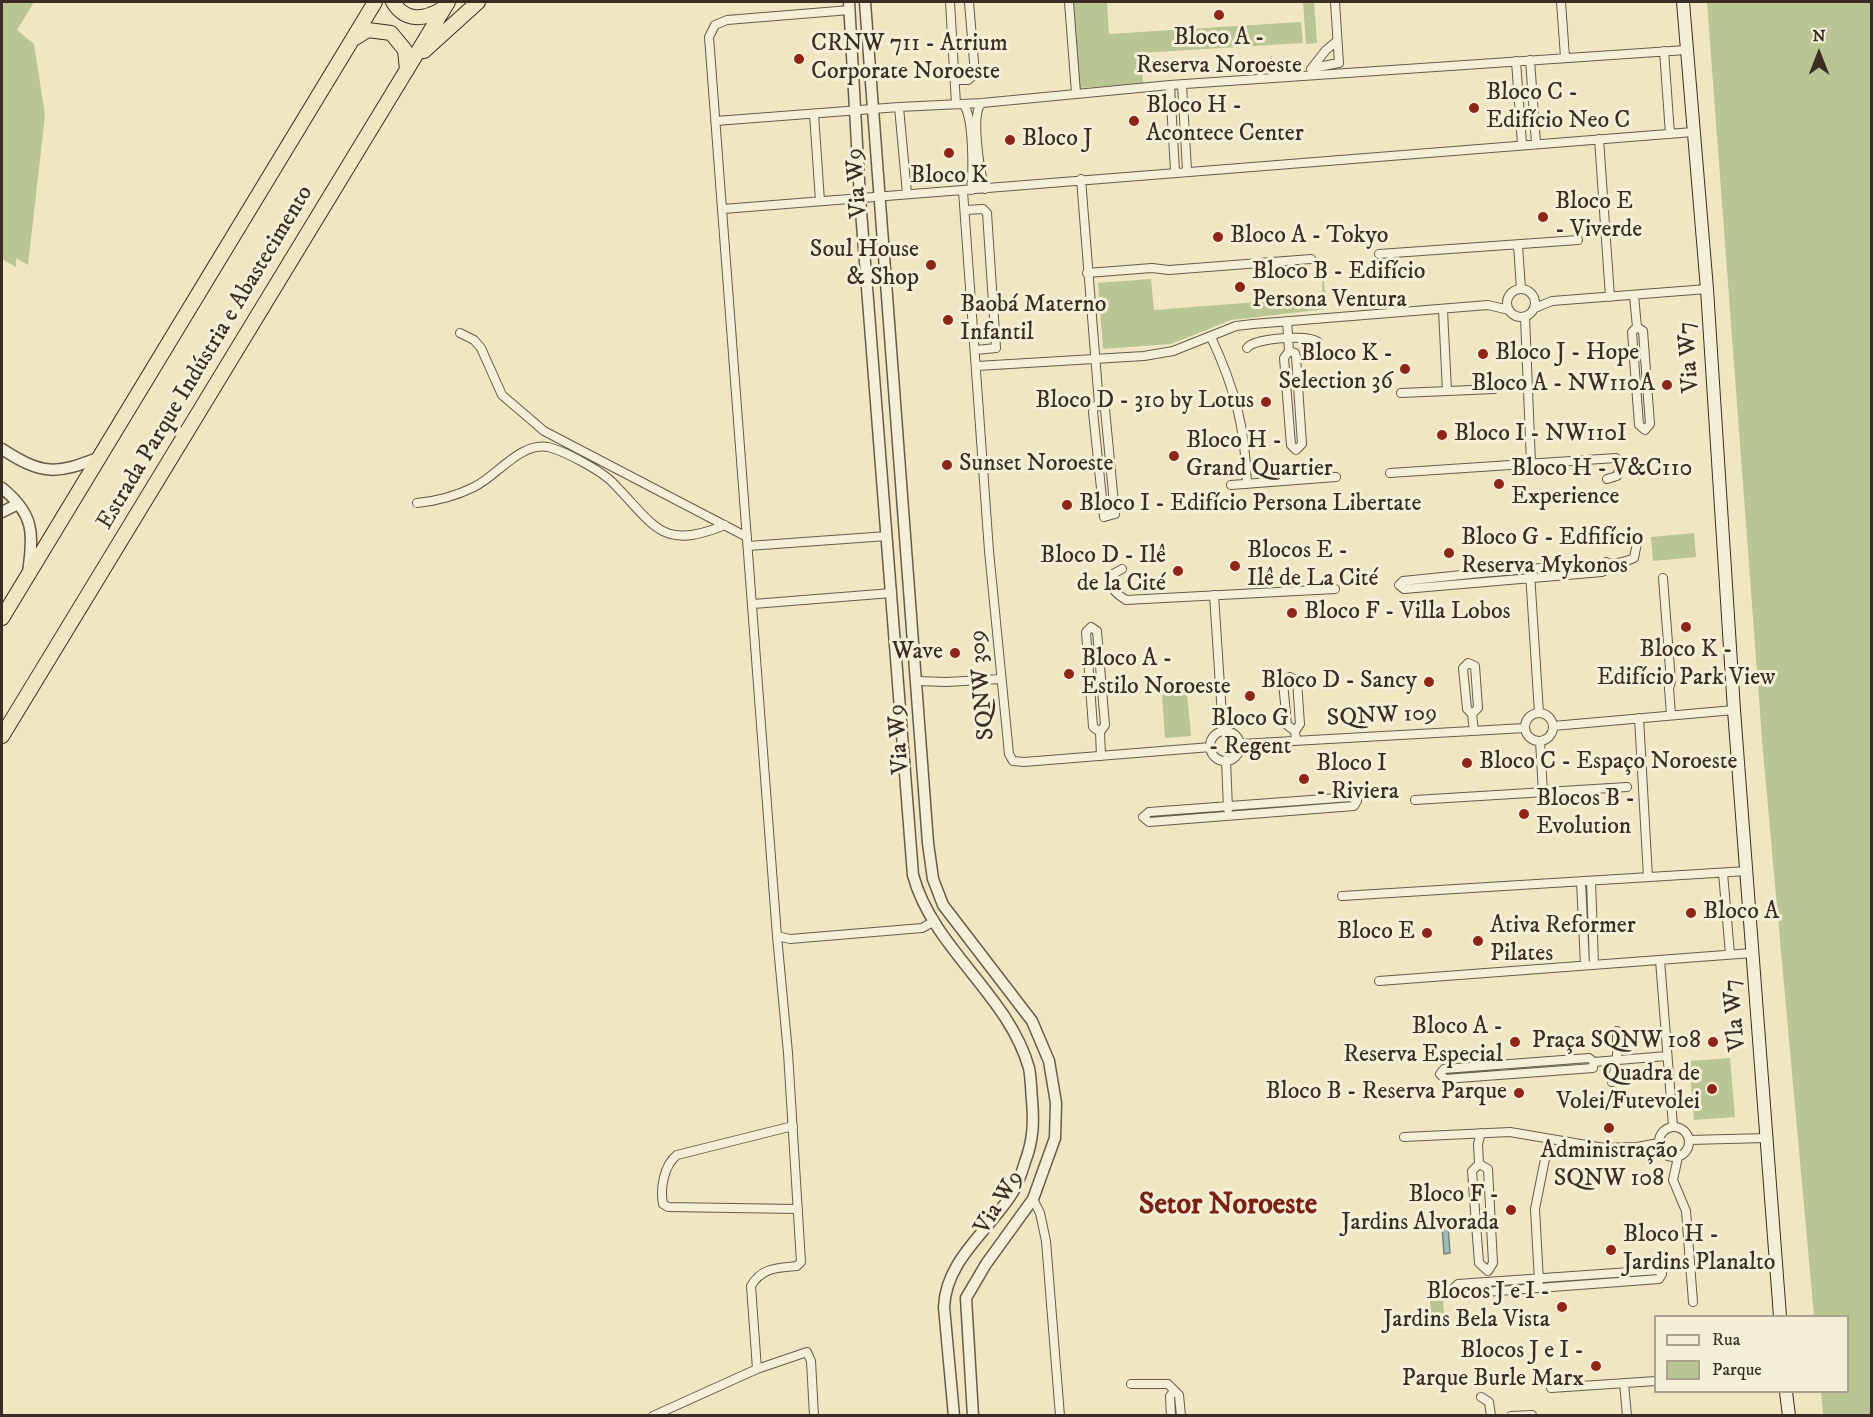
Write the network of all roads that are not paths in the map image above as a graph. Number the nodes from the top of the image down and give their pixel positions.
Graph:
1 (375, 2) edge
2 (393, 2) edge
3 (478, 2) edge
4 (865, 2) edge
5 (950, 2) edge
6 (969, 2) edge
7 (1069, 2) edge
8 (1335, 2) edge
9 (1561, 2) edge
10 (1683, 2) edge
11 (446, 4) edge
12 (849, 6) edge
13 (353, 39) junction
14 (1337, 41) junction
15 (1686, 50) junction
16 (1664, 51) junction
17 (1565, 57) junction
18 (1530, 60) junction
19 (1516, 61) junction
20 (410, 65) junction
21 (1310, 72) junction
22 (956, 80) junction
23 (1170, 85) junction
24 (1182, 85) junction
25 (1077, 93) junction
26 (982, 103) junction
27 (959, 104) junction
28 (899, 106) junction
29 (873, 109) junction
30 (855, 110) junction
31 (814, 114) junction
32 (716, 121) junction
33 (1693, 132) junction
34 (1670, 134) junction
35 (1599, 139) junction
36 (1536, 143) junction
37 (1522, 144) junction
38 (1188, 170) junction
39 (1175, 171) junction
40 (1081, 179) junction
41 (985, 189) junction
42 (967, 190) junction
43 (907, 194) junction
44 (880, 197) junction
45 (860, 198) junction
46 (820, 201) junction
47 (723, 209) junction
48 (966, 210) junction
49 (1578, 240) dead end
50 (1518, 245) junction
51 (1379, 254) dead end
52 (1311, 259) dead end
53 (1087, 273) junction
54 (1707, 289) junction
55 (1517, 291) junction
56 (1531, 293) junction
57 (1634, 296) junction
58 (1610, 297) junction
59 (1552, 301) junction
60 (1488, 305) junction
61 (1535, 308) junction
62 (1443, 310) junction
63 (1509, 310) junction
64 (1525, 317) junction
65 (1287, 321) junction
66 (1637, 327) junction
67 (460, 333) dead end
68 (1211, 337) junction
69 (1288, 339) junction
70 (1318, 342) dead end
71 (1247, 348) dead end
72 (976, 350) junction
73 (1289, 351) junction
74 (1095, 358) junction
75 (977, 366) junction
76 (1494, 389) dead end
77 (1447, 391) junction
78 (1401, 393) dead end
79 (1099, 404) junction
80 (3, 453) edge
81 (100, 456) junction
82 (1097, 463) junction
83 (1531, 463) junction
84 (1056, 466) dead end
85 (1390, 473) dead end
86 (1336, 477) dead end
87 (1607, 479) dead end
88 (1247, 484) junction
89 (1231, 485) dead end
90 (2, 490) edge
91 (417, 503) dead end
92 (18, 504) junction
93 (2, 512) edge
94 (725, 525) junction
95 (887, 536) junction
96 (748, 541) junction
97 (1637, 543) dead end
98 (1122, 569) dead end
99 (1530, 573) junction
100 (27, 575) junction
101 (1663, 578) dead end
102 (1335, 588) dead end
103 (892, 593) junction
104 (1214, 595) junction
105 (753, 604) junction
106 (2, 618) edge
107 (1001, 679) junction
108 (917, 681) junction
109 (900, 684) junction
110 (1734, 710) junction
111 (1539, 713) junction
112 (1472, 714) junction
113 (1671, 715) junction
114 (1639, 718) junction
115 (1553, 726) junction
116 (1525, 728) junction
117 (1223, 731) junction
118 (1474, 731) junction
119 (1100, 732) junction
120 (1296, 735) junction
121 (2, 736) edge
122 (1540, 741) junction
123 (1240, 744) junction
124 (1210, 747) junction
125 (1101, 756) junction
126 (1226, 760) junction
127 (1627, 787) dead end
128 (1543, 793) junction
129 (1415, 800) dead end
130 (1228, 806) junction
131 (1229, 815) junction
132 (1747, 871) junction
133 (1723, 873) junction
134 (1648, 877) junction
135 (1581, 881) junction
136 (1592, 881) junction
137 (1342, 896) dead end
138 (933, 922) junction
139 (777, 936) junction
140 (1752, 953) junction
141 (1730, 954) junction
142 (1660, 960) junction
143 (1590, 965) junction
144 (1379, 981) dead end
145 (1617, 1031) dead end
146 (1667, 1056) junction
147 (1617, 1059) junction
148 (1594, 1062) junction
149 (1612, 1082) dead end
150 (793, 1126) junction
151 (1673, 1126) junction
152 (1481, 1133) junction
153 (1404, 1137) dead end
154 (1767, 1138) junction
155 (1549, 1139) junction
156 (1689, 1140) junction
157 (1659, 1143) junction
158 (1678, 1157) junction
159 (1479, 1164) junction
160 (1033, 1198) junction
161 (798, 1209) junction
162 (1538, 1278) junction
163 (1539, 1289) junction
164 (1693, 1302) dead end
165 (1780, 1315) edge
166 (757, 1369) junction
167 (1654, 1381) edge
168 (1624, 1383) junction
169 (1131, 1384) dead end
170 (1551, 1388) dead end
171 (1174, 1390) junction
172 (1786, 1393) edge
173 (1481, 1396) dead end
174 (1532, 1415) edge
175 (653, 1416) edge
176 (814, 1416) edge
177 (954, 1416) edge
178 (973, 1416) edge
179 (1060, 1416) edge
180 (1171, 1416) edge
181 (1181, 1416) edge
182 (1491, 1416) edge
183 (1511, 1416) edge
184 (1627, 1416) edge
185 (1789, 1416) edge

1 - 13 highway, Estrada Parque Indústria e Abastecimento
2 - 11 highway
3 - 20 highway
4 - 29 street, Via W9
5 - 22 street, SQNW 309
6 - 22 street
7 - 25 street
8 - 14 street
9 - 17 street
10 - 15 main road, Via W7
11 - 20 highway, Estrada Parque Indústria e Abastecimento
12 - 30 street, Via W9
12 - 32 street
13 - 20 highway
13 - 81 highway, Estrada Parque Indústria e Abastecimento
14 - 21 street
14 - 21 street
15 - 16 street
15 - 33 main road, Via W7
16 - 17 street
16 - 34 street
17 - 18 street
18 - 19 street
18 - 36 street
19 - 21 street
19 - 37 street
20 - 121 highway, Estrada Parque Indústria e Abastecimento
21 - 24 street
22 - 27 street, SQNW 309
23 - 24 street
23 - 25 street
23 - 39 street
24 - 38 street
25 - 26 street
26 - 27 street
26 - 41 street
27 - 28 street
27 - 42 street, SQNW 309
28 - 29 street
28 - 43 street
29 - 30 street
29 - 44 street, Via W9
30 - 31 street
30 - 45 street, Via W9
31 - 32 street
31 - 46 street
32 - 47 street
33 - 34 street
33 - 54 main road, Via W7
34 - 35 street
35 - 36 street
35 - 58 street
36 - 37 street
37 - 38 street
38 - 39 street
39 - 40 street
40 - 41 street
40 - 53 street
41 - 42 street
42 - 43 street
42 - 48 street, SQNW 309
43 - 44 street
44 - 45 street
44 - 108 street, Via W9
45 - 46 street
45 - 95 street, Via W9
46 - 47 street
47 - 96 street
48 - 72 street, SQNW 309
48 - 72 street
49 - 50 street
50 - 51 street
50 - 55 street
52 - 53 street
53 - 74 street
54 - 57 street
54 - 110 main road, Via W7
55 - 56 street
55 - 60 street
55 - 63 street
56 - 59 street
56 - 61 street
57 - 58 street
57 - 66 street
58 - 59 street
59 - 61 street
60 - 62 street
60 - 63 street
61 - 64 street
62 - 65 street
62 - 77 street
63 - 64 street
64 - 83 street
65 - 68 street
65 - 69 street
66 - 66 street
67 - 94 street
68 - 74 street
68 - 88 street
69 - 70 street
69 - 71 street
69 - 73 street
72 - 75 street, SQNW 309
73 - 73 street
74 - 75 street
74 - 79 street
75 - 107 street, SQNW 309
76 - 77 street
77 - 78 street
79 - 82 street
79 - 82 street
80 - 81 street
81 - 100 highway, Estrada Parque Indústria e Abastecimento
82 - 84 street
83 - 85 street
83 - 87 street
86 - 88 street
88 - 89 street
90 - 92 street
91 - 94 street
92 - 93 street
92 - 100 street
94 - 96 street
95 - 96 street
95 - 103 street, Via W9
96 - 105 street
97 - 99 street
98 - 104 street
99 - 99 street
99 - 111 street
100 - 106 highway, Estrada Parque Indústria e Abastecimento
101 - 113 street
102 - 104 street
103 - 105 street
103 - 109 street, Via W9
104 - 117 street
105 - 139 street
107 - 108 street
107 - 125 street, SQNW 309
108 - 109 street
108 - 160 street, Via W9
109 - 138 street, Via W9
110 - 113 street
110 - 132 main road, Vla W7
111 - 115 street
111 - 116 street
112 - 112 street
112 - 118 street
113 - 114 street
114 - 115 street
114 - 134 street
115 - 122 street
116 - 118 street, SQNW 109
116 - 122 street
117 - 123 street
117 - 124 street
118 - 120 street, SQNW 109
119 - 119 street
119 - 125 street
120 - 120 street
120 - 123 street, SQNW 109
122 - 128 street
123 - 126 street
124 - 125 street, SQNW 309
124 - 126 street
126 - 130 street
127 - 128 street
128 - 129 street
130 - 131 street
130 - 131 street
130 - 131 street
132 - 133 street
132 - 140 main road, Vla W7
133 - 134 street
133 - 141 street
134 - 136 street
135 - 136 street
135 - 137 street
135 - 143 street
136 - 143 street
138 - 139 street
138 - 177 street, Via W9
139 - 150 street
140 - 141 street
140 - 154 main road, Vla W7
141 - 142 street
142 - 143 street
142 - 146 street
143 - 144 street
145 - 147 street
146 - 147 street
146 - 151 street
147 - 148 street
147 - 149 street
148 - 148 street
150 - 161 street
150 - 161 street
151 - 156 street
151 - 157 street
152 - 153 street
152 - 155 street
152 - 159 street
154 - 156 street
154 - 165 main road, Vla W7
155 - 157 street
155 - 162 street
156 - 158 street
157 - 158 street
158 - 164 street
159 - 159 street
160 - 178 street, Via W9
160 - 179 street
161 - 166 street
162 - 163 street
162 - 163 street
162 - 163 street
166 - 175 street
166 - 176 street
167 - 168 street
168 - 170 street
168 - 184 street
169 - 171 street
171 - 180 street
171 - 181 street
172 - 185 main road
173 - 182 street
174 - 183 street

